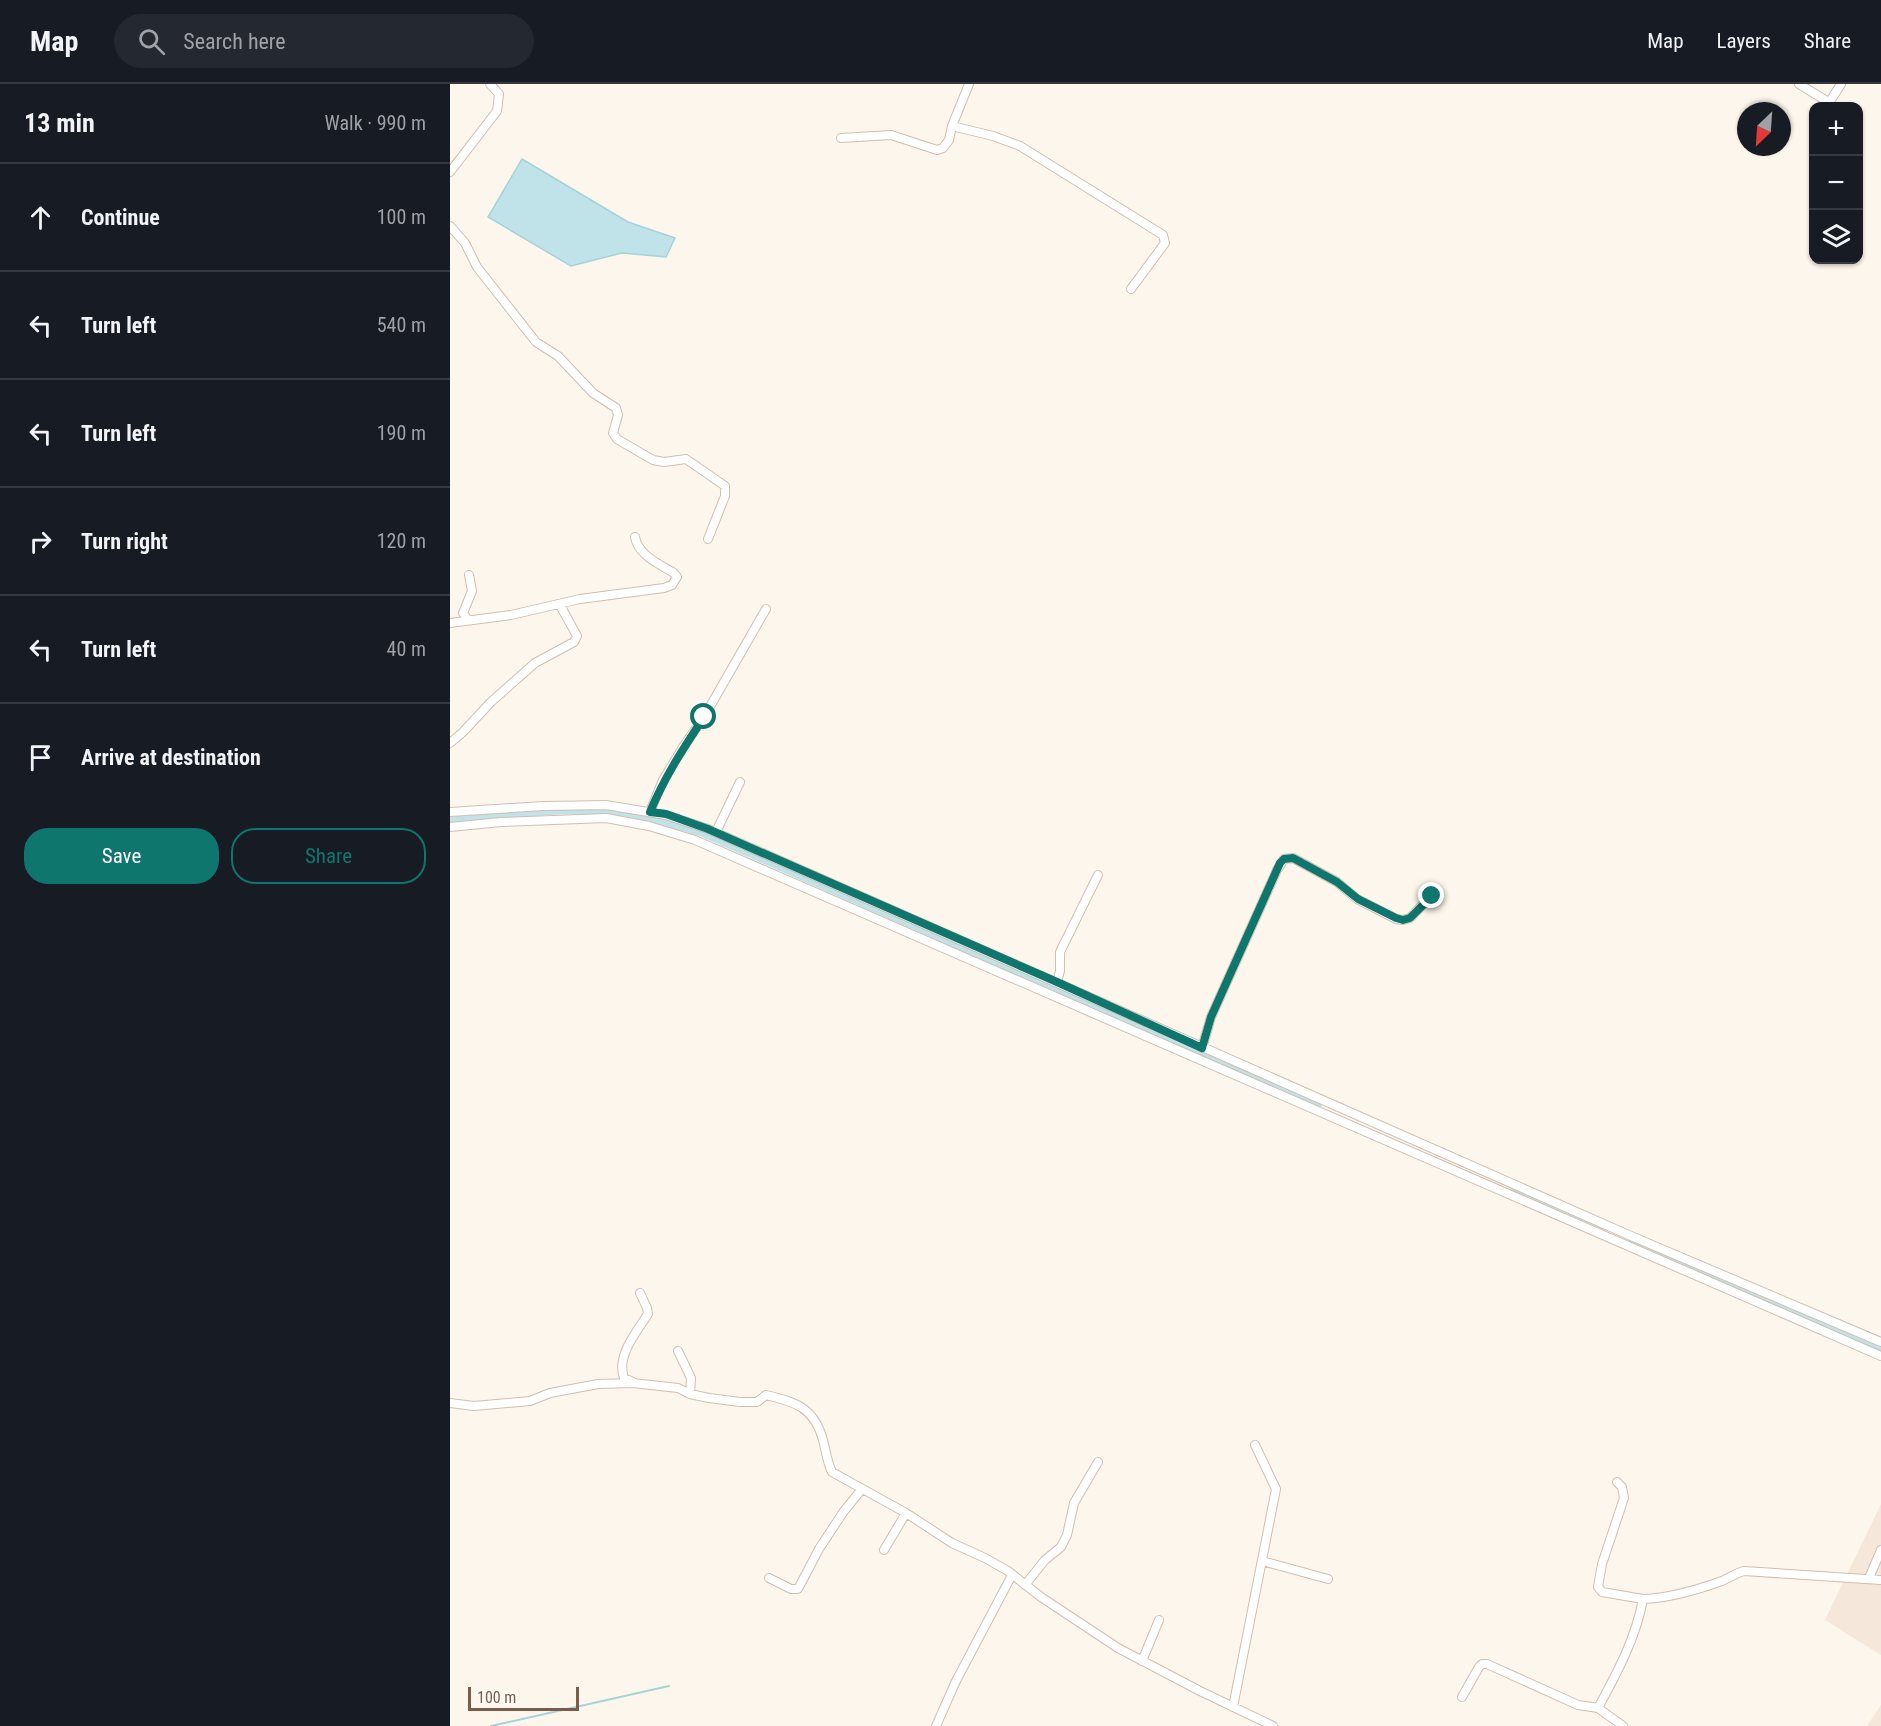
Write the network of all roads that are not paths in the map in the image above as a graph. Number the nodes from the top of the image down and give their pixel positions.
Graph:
1 (490, 84) edge
2 (969, 84) edge
3 (1799, 84) edge
4 (1841, 84) edge
5 (1824, 102) edge
6 (1830, 102) edge
7 (952, 126) junction
8 (841, 138) dead end
9 (450, 172) edge
10 (450, 226) edge
11 (1131, 289) dead end
12 (635, 537) dead end
13 (708, 539) dead end
14 (469, 575) dead end
15 (560, 605) junction
16 (766, 609) dead end
17 (468, 620) junction
18 (450, 622) edge
19 (450, 743) edge
20 (740, 782) dead end
21 (450, 812) edge
22 (650, 812) junction
23 (450, 827) edge
24 (716, 832) junction
25 (1098, 875) dead end
26 (1432, 896) dead end
27 (1057, 982) junction
28 (1202, 1048) junction
29 (640, 1293) dead end
30 (1881, 1342) edge
31 (678, 1351) dead end
32 (1881, 1356) edge
33 (633, 1383) junction
34 (690, 1394) junction
35 (450, 1403) edge
36 (1255, 1445) dead end
37 (1098, 1462) dead end
38 (1617, 1482) dead end
39 (862, 1489) junction
40 (906, 1512) junction
41 (884, 1550) dead end
42 (1881, 1550) edge
43 (1262, 1561) junction
44 (1012, 1575) junction
45 (769, 1578) dead end
46 (1869, 1578) junction
47 (1328, 1579) dead end
48 (1881, 1580) edge
49 (1025, 1585) junction
50 (1643, 1599) junction
51 (1159, 1620) dead end
52 (1142, 1660) junction
53 (1462, 1697) dead end
54 (1233, 1707) junction
55 (1598, 1708) junction
56 (936, 1726) edge
57 (1273, 1726) edge
58 (1623, 1726) edge

1 - 9 street
2 - 7 street
3 - 5 street
4 - 6 street
7 - 8 street
7 - 11 street
10 - 13 street
12 - 15 street
14 - 17 street
15 - 17 street
15 - 19 street
16 - 22 street
17 - 18 street
20 - 24 street
21 - 22 street
22 - 24 street
23 - 32 street
24 - 27 street
25 - 27 street
26 - 28 street
27 - 28 street
28 - 30 street
29 - 33 street
31 - 34 street
33 - 34 street
33 - 35 street
34 - 39 street
36 - 43 street
37 - 49 street
38 - 50 street
39 - 40 street
39 - 45 street
40 - 41 street
40 - 44 street
42 - 46 street
43 - 47 street
43 - 54 street
44 - 49 street
44 - 56 street
46 - 48 street
46 - 50 street
49 - 52 street
50 - 55 street
51 - 52 street
52 - 54 street
53 - 55 street
54 - 57 street
55 - 58 street

